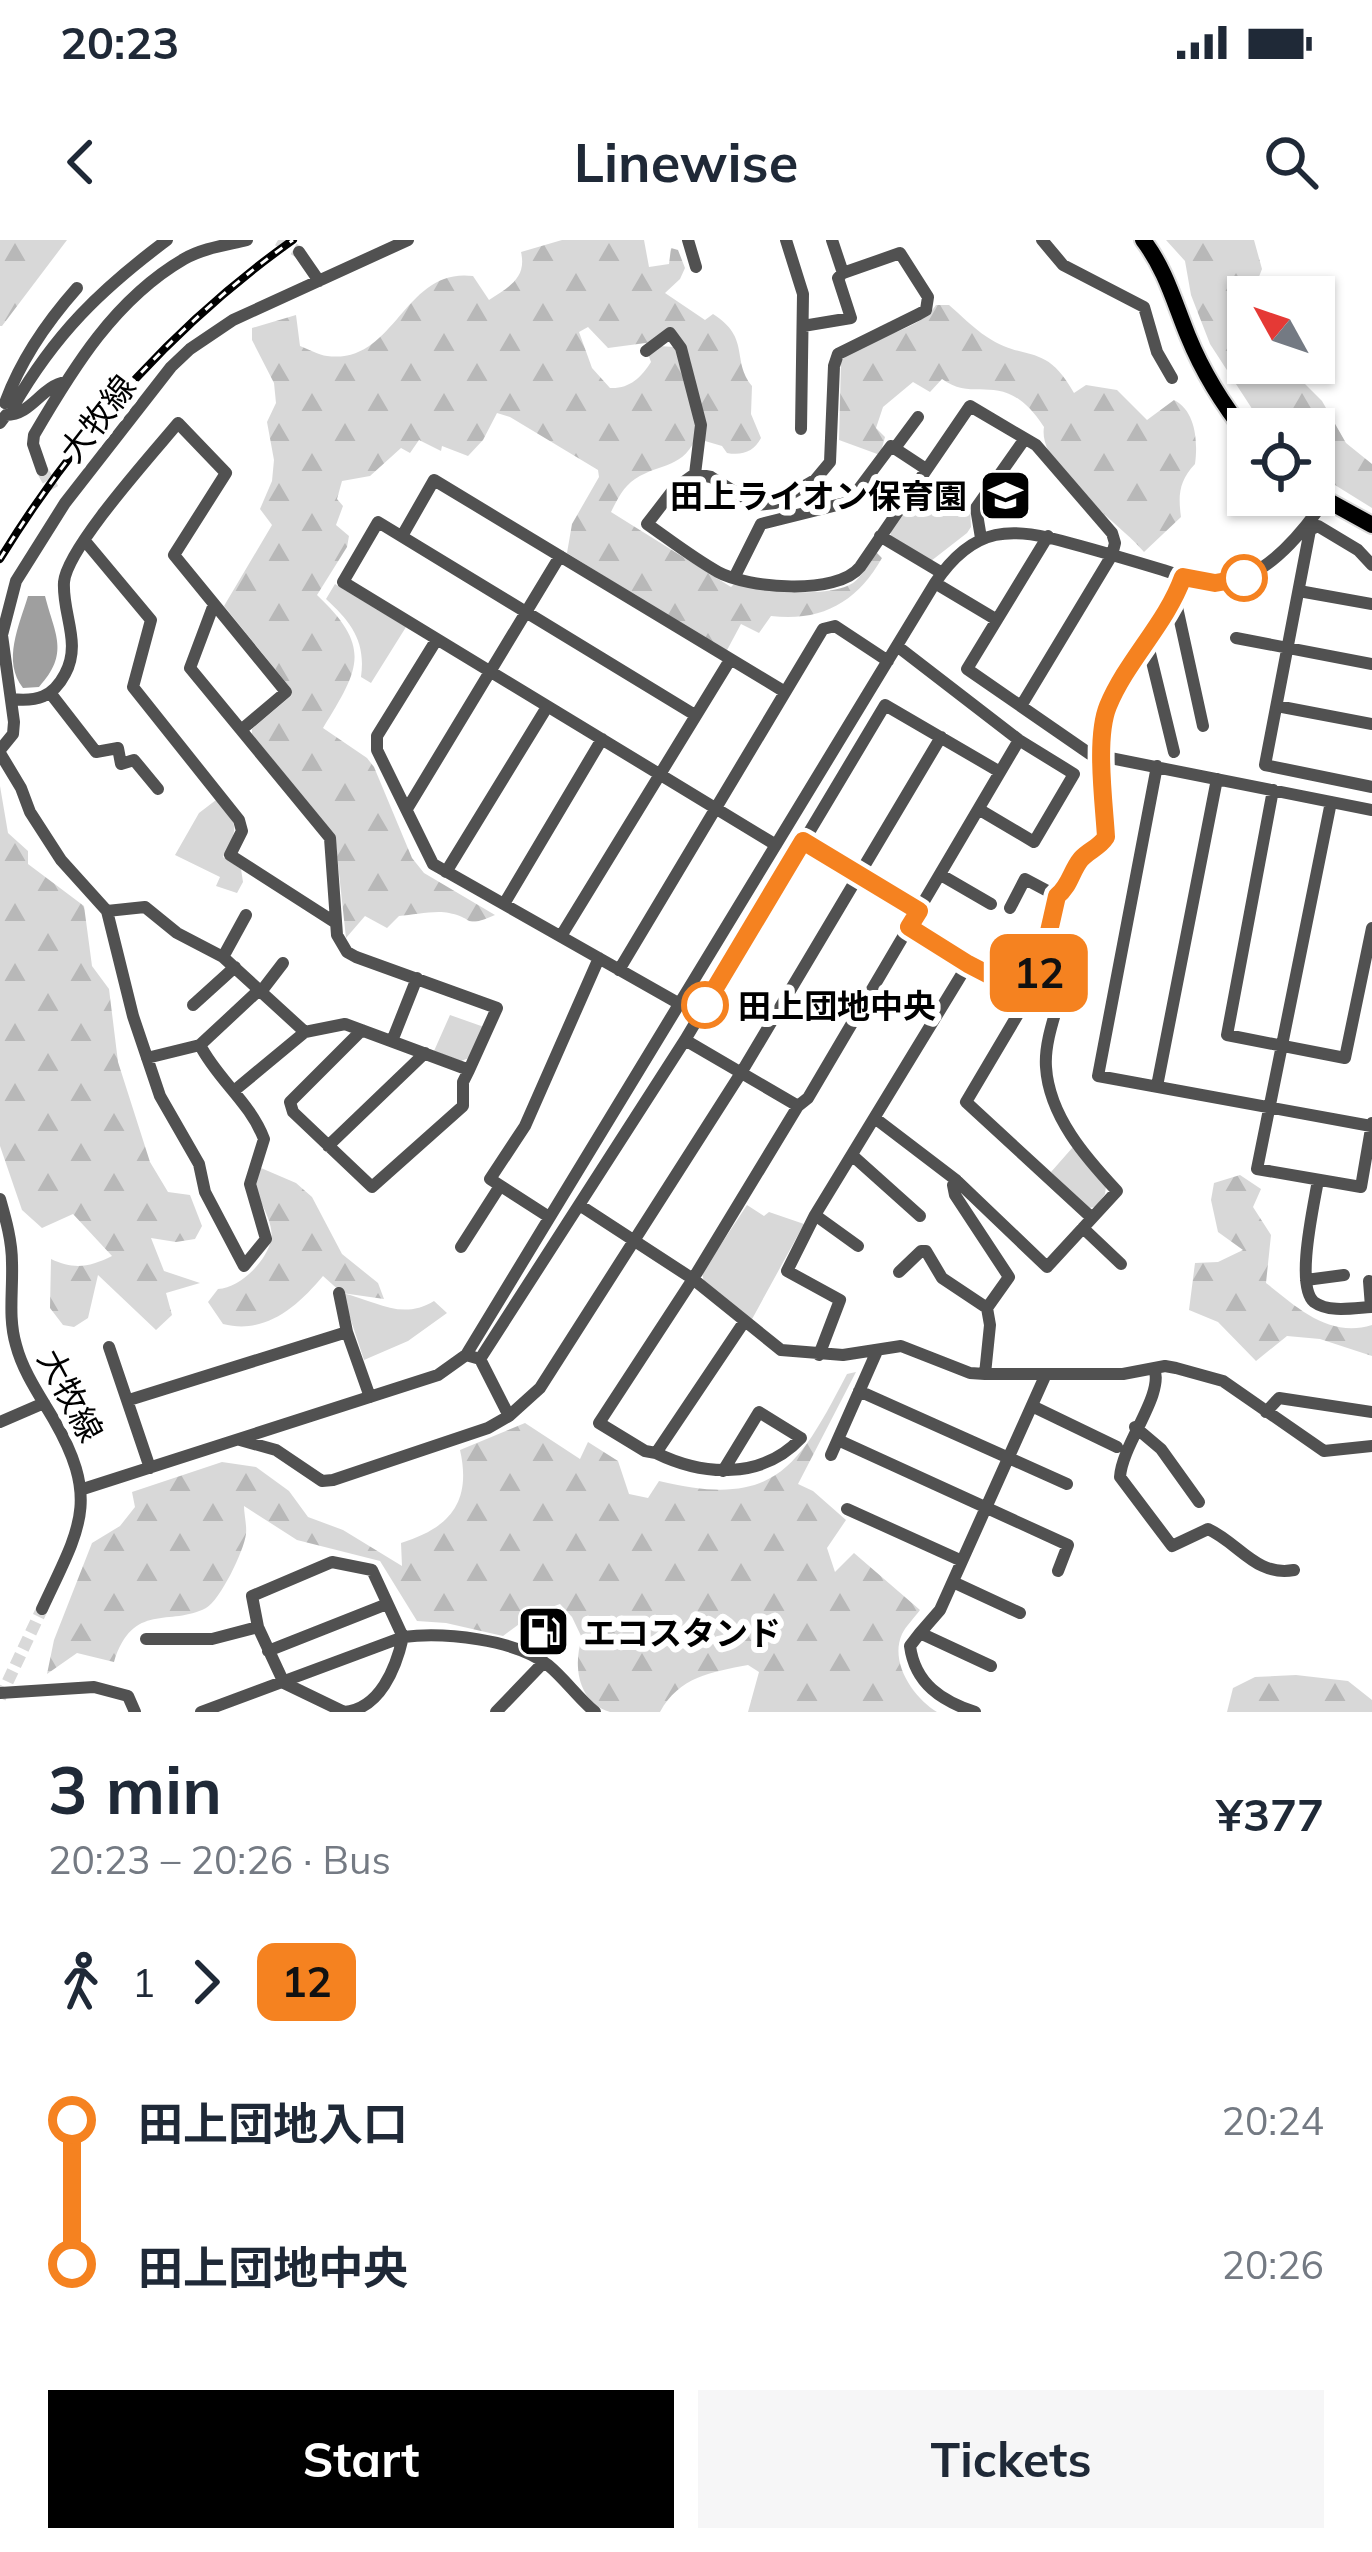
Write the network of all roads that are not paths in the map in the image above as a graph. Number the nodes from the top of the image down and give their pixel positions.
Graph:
1 (167, 240) edge
2 (247, 240) edge
3 (408, 240) edge
4 (688, 240) edge
5 (786, 240) edge
6 (832, 240) edge
7 (1042, 240) edge
8 (1144, 240) edge
9 (898, 247) edge
10 (299, 252) dead end
11 (696, 267) dead end
12 (843, 273) junction
13 (319, 281) junction
14 (77, 288) dead end
15 (803, 326) junction
16 (646, 351) dead end
17 (1172, 378) dead end
18 (66, 382) junction
19 (1227, 408) edge
20 (5, 410) edge
21 (918, 417) dead end
22 (801, 428) dead end
23 (1024, 440) junction
24 (895, 448) junction
25 (42, 470) tunnel mouth
26 (926, 470) junction
27 (695, 474) junction
28 (53, 489) tunnel mouth
29 (65, 502) junction
30 (1335, 505) edge
31 (1312, 516) edge
32 (1372, 525) edge
33 (1308, 528) junction
34 (402, 536) junction
35 (880, 536) junction
36 (1048, 536) junction
37 (981, 538) junction
38 (85, 541) junction
39 (1112, 555) junction
40 (560, 556) junction
41 (1372, 565) edge
42 (735, 576) junction
43 (1183, 577) junction
44 (938, 578) junction
45 (1299, 591) junction
46 (1174, 597) junction
47 (214, 604) junction
48 (1372, 604) edge
49 (526, 612) junction
50 (997, 620) junction
51 (1236, 638) dead end
52 (436, 639) junction
53 (1147, 641) junction
54 (898, 646) junction
55 (1288, 648) junction
56 (730, 660) junction
57 (888, 661) junction
58 (1372, 664) edge
59 (490, 672) junction
60 (785, 692) junction
61 (51, 694) junction
62 (11, 699) junction
63 (548, 706) junction
64 (1021, 706) junction
65 (1277, 706) junction
66 (695, 715) junction
67 (1372, 724) edge
68 (1203, 727) dead end
69 (241, 730) junction
70 (941, 737) junction
71 (602, 740) junction
72 (1019, 740) junction
73 (0, 751) edge
74 (1174, 752) dead end
75 (1101, 756) junction
76 (1157, 766) junction
77 (1000, 772) junction
78 (658, 774) junction
79 (1217, 778) junction
80 (1372, 787) edge
81 (158, 789) dead end
82 (1273, 790) junction
83 (1331, 802) junction
84 (716, 808) junction
85 (407, 809) junction
86 (980, 810) junction
87 (1372, 811) edge
88 (803, 841) junction
89 (776, 845) junction
90 (446, 872) junction
91 (860, 875) junction
92 (941, 875) junction
93 (1057, 896) junction
94 (504, 904) junction
95 (991, 904) dead end
96 (1010, 908) dead end
97 (106, 911) junction
98 (919, 911) junction
99 (246, 915) dead end
100 (337, 923) junction
101 (909, 927) junction
102 (1372, 928) edge
103 (561, 936) junction
104 (223, 957) junction
105 (599, 958) junction
106 (283, 963) dead end
107 (968, 964) junction
108 (235, 967) junction
109 (620, 970) junction
110 (1040, 971) junction
111 (417, 978) junction
112 (259, 992) junction
113 (1022, 992) junction
114 (678, 1003) junction
115 (193, 1005) dead end
116 (362, 1030) junction
117 (304, 1031) junction
118 (685, 1040) junction
119 (392, 1041) junction
120 (200, 1045) junction
121 (1282, 1047) junction
122 (425, 1053) junction
123 (147, 1058) junction
124 (469, 1070) junction
125 (741, 1073) junction
126 (1157, 1086) junction
127 (235, 1090) junction
128 (798, 1106) junction
129 (1270, 1107) junction
130 (876, 1119) junction
131 (1371, 1124) edge
132 (328, 1146) junction
133 (854, 1156) junction
134 (956, 1180) junction
135 (1318, 1180) junction
136 (1366, 1183) edge
137 (500, 1186) junction
138 (0, 1199) edge
139 (581, 1206) junction
140 (814, 1215) junction
141 (920, 1216) dead end
142 (549, 1217) junction
143 (1088, 1223) junction
144 (636, 1242) junction
145 (858, 1246) dead end
146 (461, 1247) dead end
147 (1121, 1264) dead end
148 (898, 1272) dead end
149 (1344, 1275) dead end
150 (693, 1279) junction
151 (1306, 1280) junction
152 (1370, 1281) edge
153 (339, 1293) dead end
154 (987, 1308) junction
155 (744, 1322) junction
156 (347, 1332) junction
157 (109, 1347) dead end
158 (877, 1351) junction
159 (820, 1355) junction
160 (473, 1357) junction
161 (1154, 1368) junction
162 (985, 1374) junction
163 (1046, 1374) junction
164 (860, 1391) junction
165 (370, 1396) junction
166 (129, 1400) junction
167 (44, 1403) junction
168 (1032, 1406) junction
169 (1266, 1412) junction
170 (1372, 1412) edge
171 (509, 1416) junction
172 (0, 1422) edge
173 (1135, 1427) junction
174 (240, 1440) junction
175 (838, 1440) junction
176 (1117, 1447) dead end
177 (1372, 1447) edge
178 (656, 1453) junction
179 (831, 1455) dead end
180 (1008, 1459) junction
181 (151, 1468) junction
182 (723, 1471) junction
183 (1067, 1484) dead end
184 (83, 1489) junction
185 (1198, 1502) dead end
186 (847, 1509) dead end
187 (986, 1509) junction
188 (962, 1561) junction
189 (1294, 1570) dead end
190 (1058, 1571) dead end
191 (952, 1582) junction
192 (387, 1604) junction
193 (42, 1610) tunnel mouth
194 (1020, 1613) dead end
195 (258, 1628) junction
196 (920, 1634) junction
197 (403, 1637) junction
198 (146, 1639) dead end
199 (268, 1651) junction
200 (544, 1662) junction
201 (991, 1666) dead end
202 (284, 1683) junction
203 (0, 1693) edge
204 (588, 1710) edge
205 (135, 1712) edge
206 (201, 1712) edge
207 (344, 1712) edge
208 (496, 1712) edge
209 (976, 1712) edge

1 - 20 street
2 - 18 street
3 - 13 street, 大牧線
4 - 11 street
5 - 15 street
6 - 12 street
7 - 17 street
8 - 19 main road
9 - 12 street
9 - 27 street
10 - 13 street
12 - 15 street
13 - 29 street, 大牧線
14 - 20 street
15 - 22 street
16 - 27 street
18 - 20 street
18 - 25 street
21 - 24 street
23 - 26 street
23 - 37 street
23 - 39 street
24 - 26 street
24 - 42 street
26 - 35 street
27 - 42 street
28 - 29 street
29 - 62 street, 大牧線
30 - 32 main road
31 - 33 street
33 - 41 street
33 - 43 street
33 - 45 street
34 - 40 street
34 - 49 street
34 - 52 street
35 - 42 street
35 - 44 street
36 - 37 street
36 - 39 street
36 - 50 street
37 - 44 street
38 - 47 street
38 - 61 street
38 - 100 street
39 - 43 street
39 - 64 street
40 - 49 street
40 - 56 street
43 - 46 street
44 - 50 street
44 - 54 street
45 - 48 street
45 - 55 street
46 - 53 street
46 - 68 street
47 - 69 street
47 - 69 street
49 - 59 street
49 - 66 street
50 - 64 street
51 - 55 street
52 - 59 street
52 - 85 street
53 - 74 street
53 - 75 street
54 - 57 street
54 - 72 street
55 - 58 street
55 - 65 street
56 - 60 street
56 - 66 street
57 - 60 street
57 - 89 street
59 - 63 street
59 - 85 street
60 - 84 street
61 - 62 street
61 - 81 street
62 - 73 street, 大牧線
63 - 71 street
63 - 90 street
64 - 75 street
65 - 67 street
65 - 80 street
66 - 78 street
69 - 100 street
70 - 77 street
70 - 88 street
70 - 91 street
71 - 78 street
71 - 94 street
72 - 77 street
72 - 86 street
73 - 97 street
75 - 76 street
75 - 93 street
76 - 79 street
76 - 126 street
77 - 86 street
78 - 84 street
78 - 103 street
79 - 82 street
79 - 126 street
82 - 83 street
82 - 121 street
83 - 87 street
83 - 121 street
84 - 89 street
84 - 109 street
85 - 90 street
86 - 92 street
88 - 91 street
88 - 118 street
89 - 114 street
90 - 94 street
91 - 98 street
91 - 125 street
92 - 95 street
92 - 98 street
93 - 96 street
93 - 110 street
94 - 103 street
97 - 104 street
97 - 123 street
98 - 101 street
99 - 104 street
100 - 111 street
101 - 107 street
101 - 128 street
102 - 121 street
103 - 105 street
104 - 108 street
105 - 109 street
105 - 137 street
106 - 112 street
107 - 113 street
107 - 130 street
108 - 112 street
108 - 115 street
109 - 114 street
110 - 113 street
110 - 143 street
111 - 119 street
111 - 124 street
112 - 117 street
112 - 120 street
113 - 143 street
114 - 142 street
116 - 117 street
116 - 119 street
116 - 132 street
117 - 127 street
118 - 125 street
118 - 139 street
119 - 122 street
120 - 123 street
120 - 127 street
121 - 129 street
122 - 124 street
122 - 132 street
123 - 127 street
124 - 132 street
125 - 128 street
125 - 144 street
126 - 129 street
128 - 150 street
129 - 131 street
129 - 135 street
130 - 133 street
130 - 134 street
131 - 136 street
133 - 140 street
133 - 141 street
134 - 143 street
134 - 154 street
135 - 136 street
135 - 151 street
137 - 142 street
137 - 146 street
138 - 167 street, 大牧線
139 - 144 street
139 - 160 street
140 - 145 street
140 - 159 street
142 - 160 street
143 - 147 street
144 - 150 street
144 - 171 street
148 - 154 street
149 - 151 street
150 - 155 street
150 - 178 street
151 - 152 street
153 - 156 street
154 - 162 street
155 - 159 street
155 - 178 street
156 - 165 street
156 - 166 street
157 - 166 street
158 - 159 street
158 - 162 street
158 - 164 street
160 - 165 street
160 - 171 street
161 - 163 street
161 - 169 street
161 - 173 street
162 - 163 street
163 - 168 street
164 - 175 street
164 - 180 street
165 - 174 street
166 - 181 street
167 - 172 street
167 - 184 street, 大牧線
168 - 176 street
168 - 180 street
169 - 170 street
169 - 177 street
171 - 174 street
173 - 185 street
173 - 189 street
174 - 181 street
175 - 179 street
175 - 187 street
178 - 182 street
180 - 183 street
180 - 187 street
181 - 184 street
182 - 182 street
184 - 193 street, 大牧線
186 - 188 street
187 - 188 street
187 - 190 street
188 - 191 street
191 - 194 street
191 - 196 street
192 - 195 street
192 - 197 street
192 - 199 street
195 - 198 street
195 - 199 street
196 - 201 street
196 - 209 street
197 - 200 street
197 - 202 street
197 - 207 street
199 - 202 street
200 - 204 street
200 - 208 street
202 - 206 street
202 - 207 street
203 - 205 street

